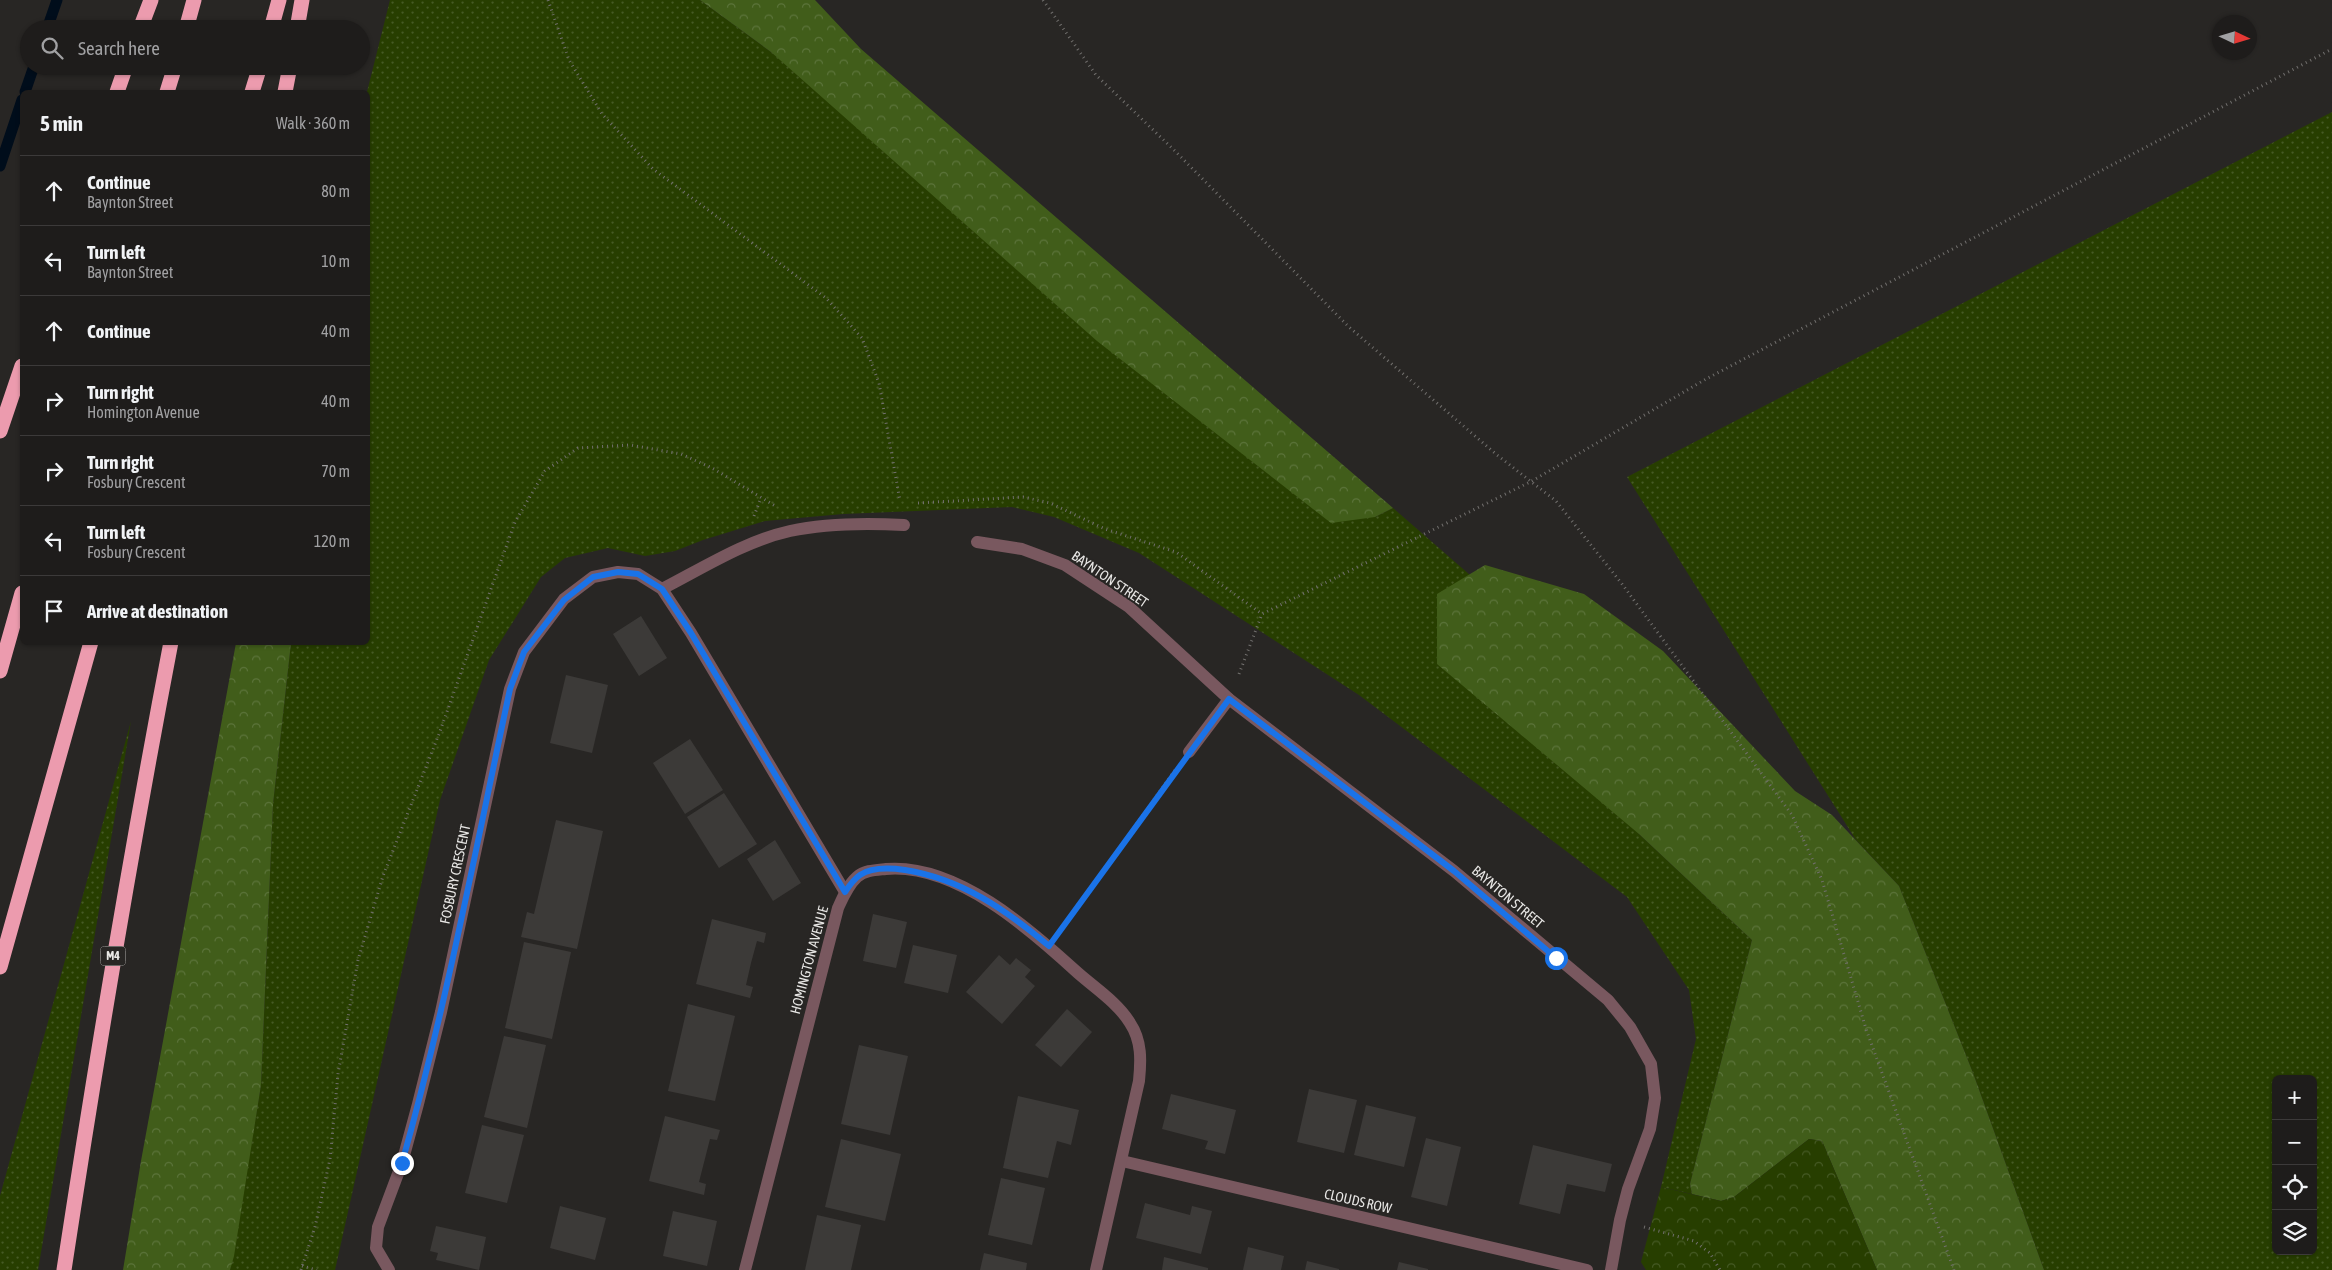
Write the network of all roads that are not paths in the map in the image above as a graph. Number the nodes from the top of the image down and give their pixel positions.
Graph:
1 (151, 0) edge
2 (194, 0) edge
3 (279, 0) edge
4 (302, 0) edge
5 (143, 20) edge
6 (188, 20) edge
7 (273, 20) edge
8 (299, 20) edge
9 (123, 75) edge
10 (172, 75) edge
11 (257, 75) edge
12 (288, 75) edge
13 (118, 90) edge
14 (168, 90) edge
15 (253, 90) edge
16 (285, 90) edge
17 (20, 372) edge
18 (0, 431) edge
19 (904, 525) dead end
20 (977, 542) dead end
21 (662, 589) junction
22 (20, 600) edge
23 (90, 645) edge
24 (170, 645) edge
25 (0, 671) edge
26 (1229, 699) junction
27 (1189, 752) road end
28 (845, 892) junction
29 (0, 967) edge
30 (1122, 1161) junction
31 (64, 1270) edge
32 (390, 1270) edge
33 (745, 1270) edge
34 (1096, 1270) edge
35 (1587, 1270) edge
36 (1611, 1270) edge

1 - 5 highway
2 - 6 highway
3 - 7 highway
4 - 8 highway
9 - 13 highway
10 - 14 highway
11 - 15 highway
12 - 16 highway
17 - 18 highway
19 - 21 street
20 - 26 street, BAYNTON STREET
21 - 28 street, FOSBURY CRESCENT
21 - 32 street, FOSBURY CRESCENT
22 - 25 highway
23 - 29 highway
24 - 31 highway, M4
26 - 27 street
26 - 36 street, BAYNTON STREET
28 - 30 street, HOMINGTON AVENUE
28 - 33 street, HOMINGTON AVENUE
30 - 34 street, HOMINGTON AVENUE
30 - 35 street, CLOUDS ROW

